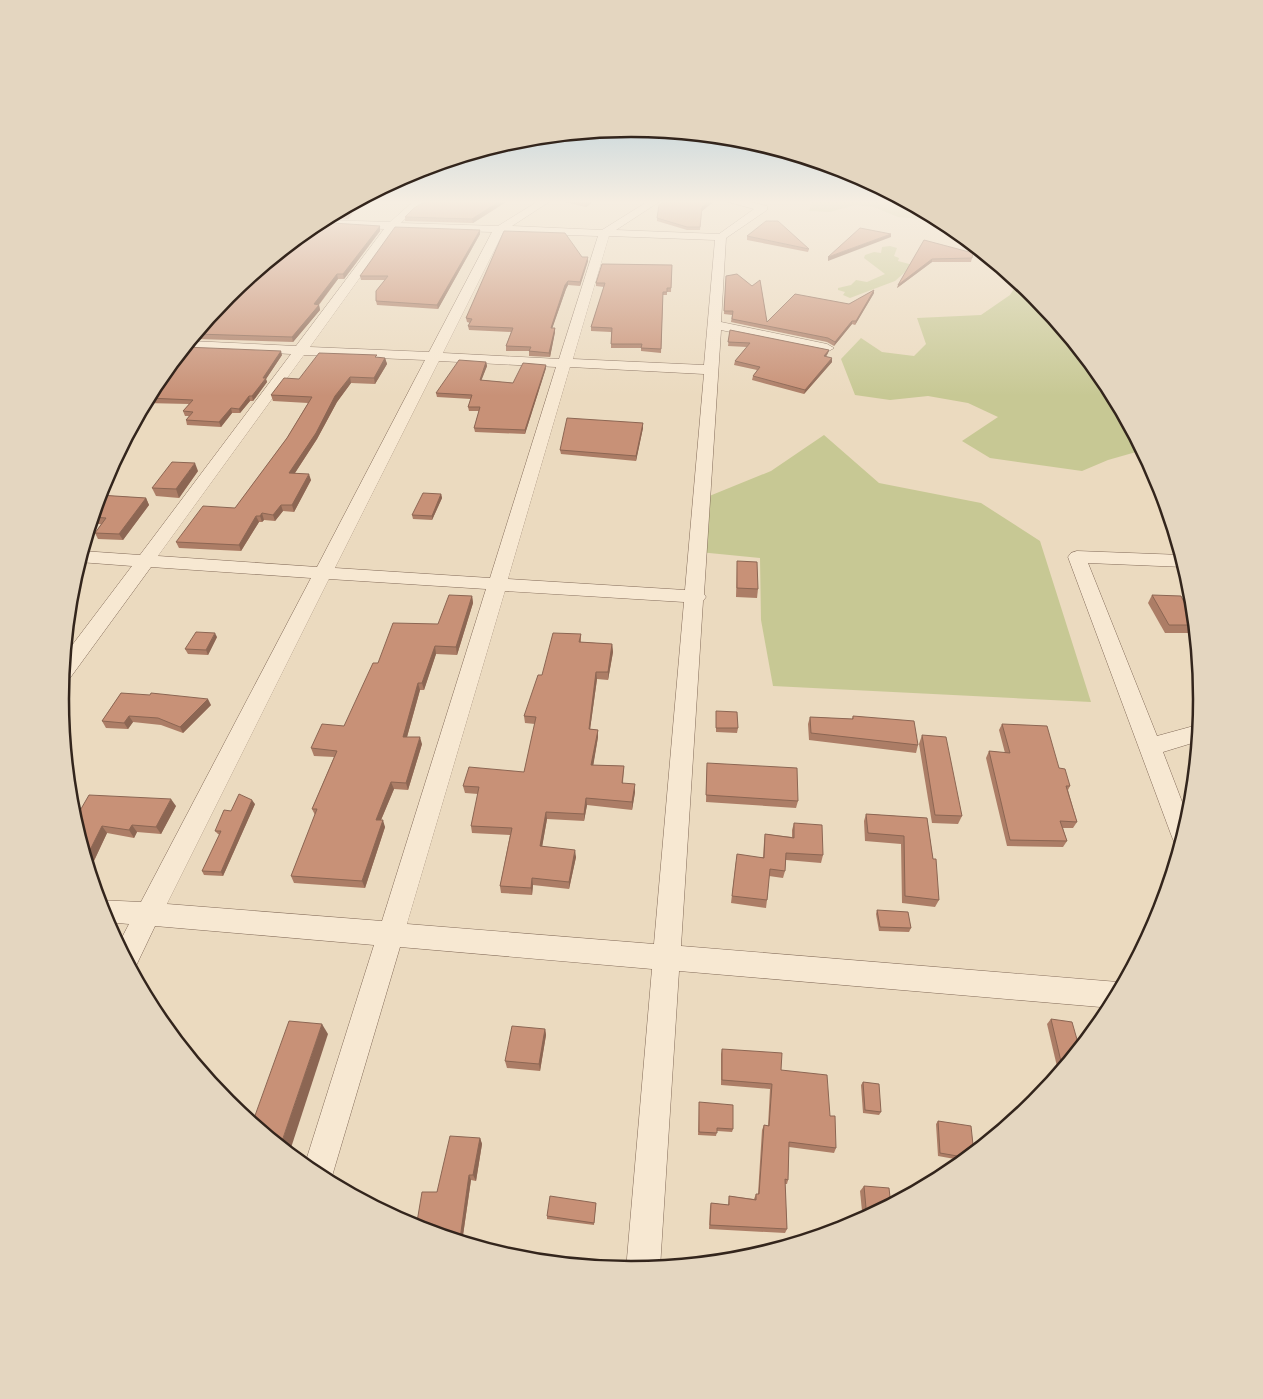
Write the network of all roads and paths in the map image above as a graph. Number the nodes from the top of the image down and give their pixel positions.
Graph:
1 (363, 265) edge
2 (480, 265) edge
3 (594, 265) edge
4 (719, 265) edge
5 (715, 325) junction
6 (194, 345) edge
7 (827, 348) edge
8 (300, 351) junction
9 (433, 357) junction
10 (565, 363) junction
11 (711, 370) junction
12 (87, 557) edge
13 (145, 561) junction
14 (1176, 561) edge
15 (323, 572) junction
16 (497, 584) junction
17 (696, 597) junction
18 (70, 663) edge
19 (1193, 734) edge
20 (1150, 747) junction
21 (1179, 825) edge
22 (110, 911) edge
23 (149, 914) junction
24 (391, 934) junction
25 (129, 953) edge
26 (667, 957) junction
27 (1110, 994) edge
28 (320, 1168) edge
29 (644, 1262) edge

1 - 8 street
2 - 9 street
3 - 10 street
4 - 5 street
5 - 7 street
5 - 11 street
6 - 8 street
8 - 9 street
8 - 13 street
9 - 10 street
9 - 15 street
10 - 11 street
10 - 16 street
11 - 17 street
12 - 13 street
13 - 15 street
13 - 18 street
14 - 20 street
15 - 16 street
15 - 23 street
16 - 17 street
16 - 24 street
17 - 26 street
19 - 20 street
20 - 21 street
22 - 23 street
23 - 24 street
23 - 25 street
24 - 26 street
24 - 28 street
26 - 27 street
26 - 29 street

